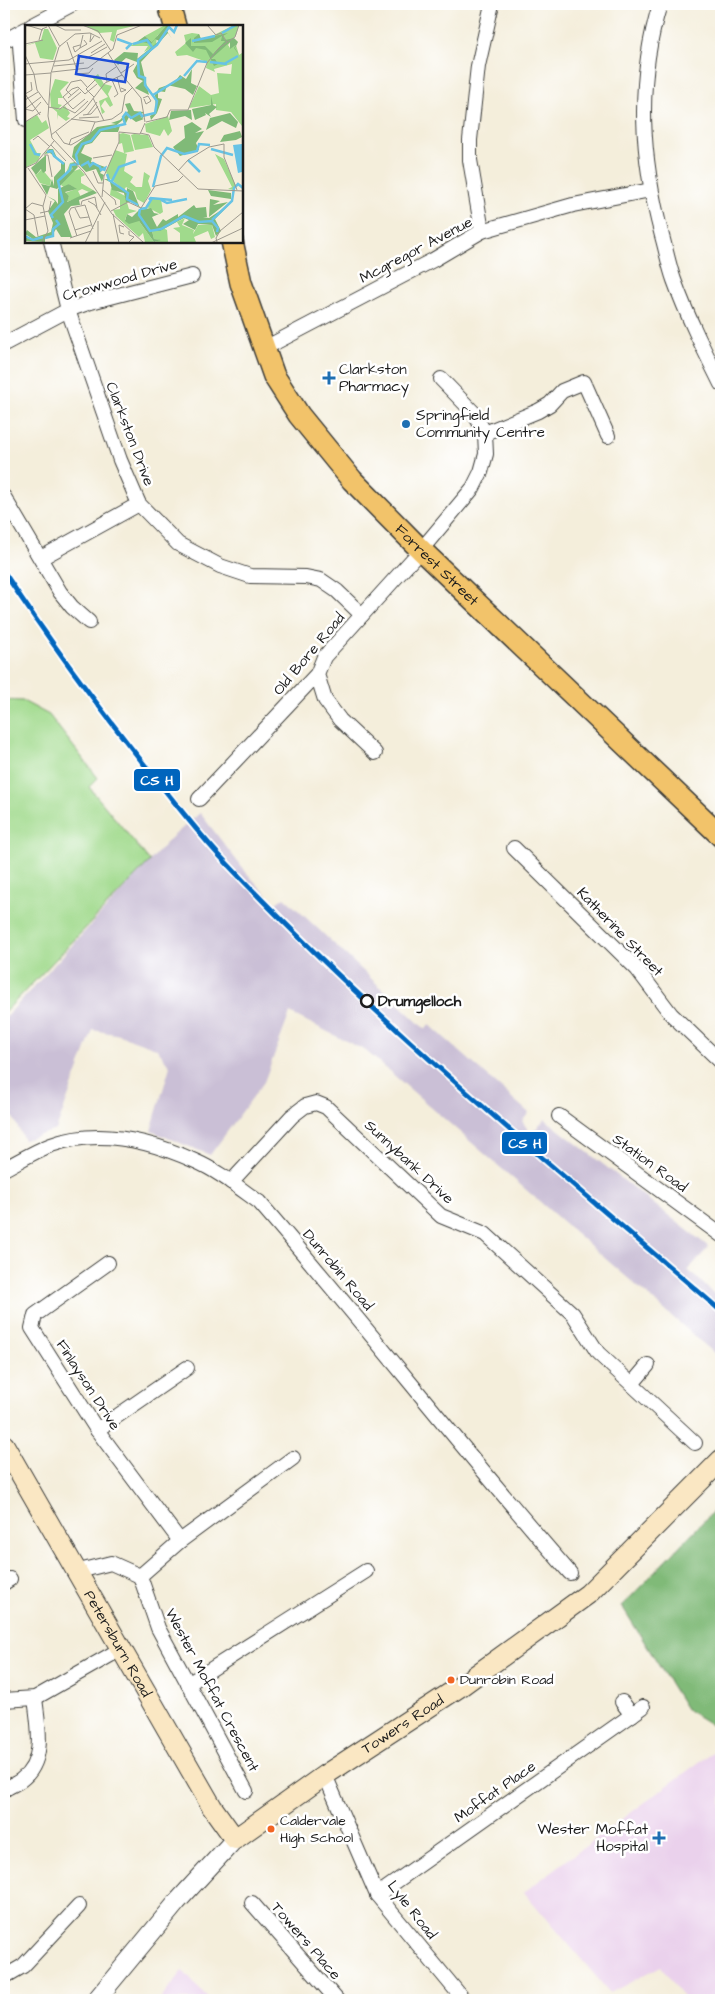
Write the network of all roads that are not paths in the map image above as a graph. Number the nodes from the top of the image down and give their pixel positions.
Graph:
1 (73, 4) edge
2 (169, 4) edge
3 (492, 4) edge
4 (660, 4) edge
5 (34, 25) edge
6 (175, 25) edge
7 (25, 30) edge
8 (4, 41) edge
9 (651, 190) junction
10 (482, 232) junction
11 (51, 242) edge
12 (232, 242) edge
13 (192, 276) dead end
14 (68, 310) junction
15 (4, 344) edge
16 (263, 350) junction
17 (441, 378) dead end
18 (721, 384) edge
19 (485, 433) junction
20 (608, 436) dead end
21 (4, 497) edge
22 (139, 504) junction
23 (421, 550) junction
24 (41, 558) junction
25 (362, 615) junction
26 (89, 622) dead end
27 (317, 674) junction
28 (375, 753) dead end
29 (199, 800) dead end
30 (721, 836) edge
31 (514, 848) dead end
32 (721, 1062) edge
33 (559, 1116) dead end
34 (4, 1169) edge
35 (231, 1182) junction
36 (721, 1235) edge
37 (108, 1263) dead end
38 (648, 1365) dead end
39 (188, 1368) dead end
40 (632, 1384) junction
41 (97, 1430) junction
42 (695, 1443) dead end
43 (4, 1445) edge
44 (293, 1458) dead end
45 (721, 1460) edge
46 (180, 1541) junction
47 (366, 1571) dead end
48 (75, 1572) junction
49 (570, 1573) dead end
50 (140, 1576) junction
51 (121, 1649) junction
52 (188, 1684) junction
53 (35, 1698) junction
54 (4, 1700) edge
55 (622, 1702) dead end
56 (325, 1775) junction
57 (4, 1790) edge
58 (246, 1791) dead end
59 (235, 1839) junction
60 (377, 1895) junction
61 (252, 1903) dead end
62 (80, 1906) dead end
63 (4, 1977) edge
64 (96, 2000) edge
65 (337, 2000) edge
66 (463, 2000) edge

1 - 5 street
2 - 6 main road
3 - 10 street
4 - 9 street
7 - 8 street
9 - 10 street, Mcgregor Avenue
9 - 18 street
10 - 16 street, Mcgregor Avenue
11 - 14 street, Clarkston Drive
12 - 16 main road, Forrest Street
13 - 14 street, Crowwood Drive
14 - 15 street, Crowwood Drive
14 - 22 street, Clarkston Drive
16 - 23 main road, Forrest Street
17 - 19 street
19 - 20 street
19 - 23 street, Old Bore Road
21 - 24 street
22 - 24 street
22 - 25 street, Clarkston Drive
23 - 25 street, Old Bore Road
23 - 30 main road, Forrest Street
24 - 26 street
25 - 27 street, Old Bore Road
27 - 28 street
27 - 29 street, Old Bore Road
31 - 32 street, Katherine Street
33 - 36 street, Station Road
34 - 35 street, Dunrobin Road
35 - 40 street, Sunnybank Drive
35 - 49 street, Dunrobin Road
37 - 41 street, Finlayson Drive
38 - 40 street
39 - 41 street
40 - 42 street, Sunnybank Drive
41 - 46 street, Finlayson Drive
43 - 48 main road, Petersburn Road
44 - 46 street
45 - 56 main road, Towers Road
46 - 50 street
47 - 52 street
48 - 50 street
48 - 51 main road, Petersburn Road
50 - 52 street, Wester Moffat Crescent
51 - 53 street
51 - 59 main road, Petersburn Road
52 - 58 street, Wester Moffat Crescent
53 - 54 street
53 - 57 street
55 - 60 street, Moffat Place
56 - 59 main road, Towers Road
56 - 60 street, Lyle Road
59 - 64 street, Towers Road
60 - 66 street, Lyle Road
61 - 65 street, Towers Place
62 - 63 street

